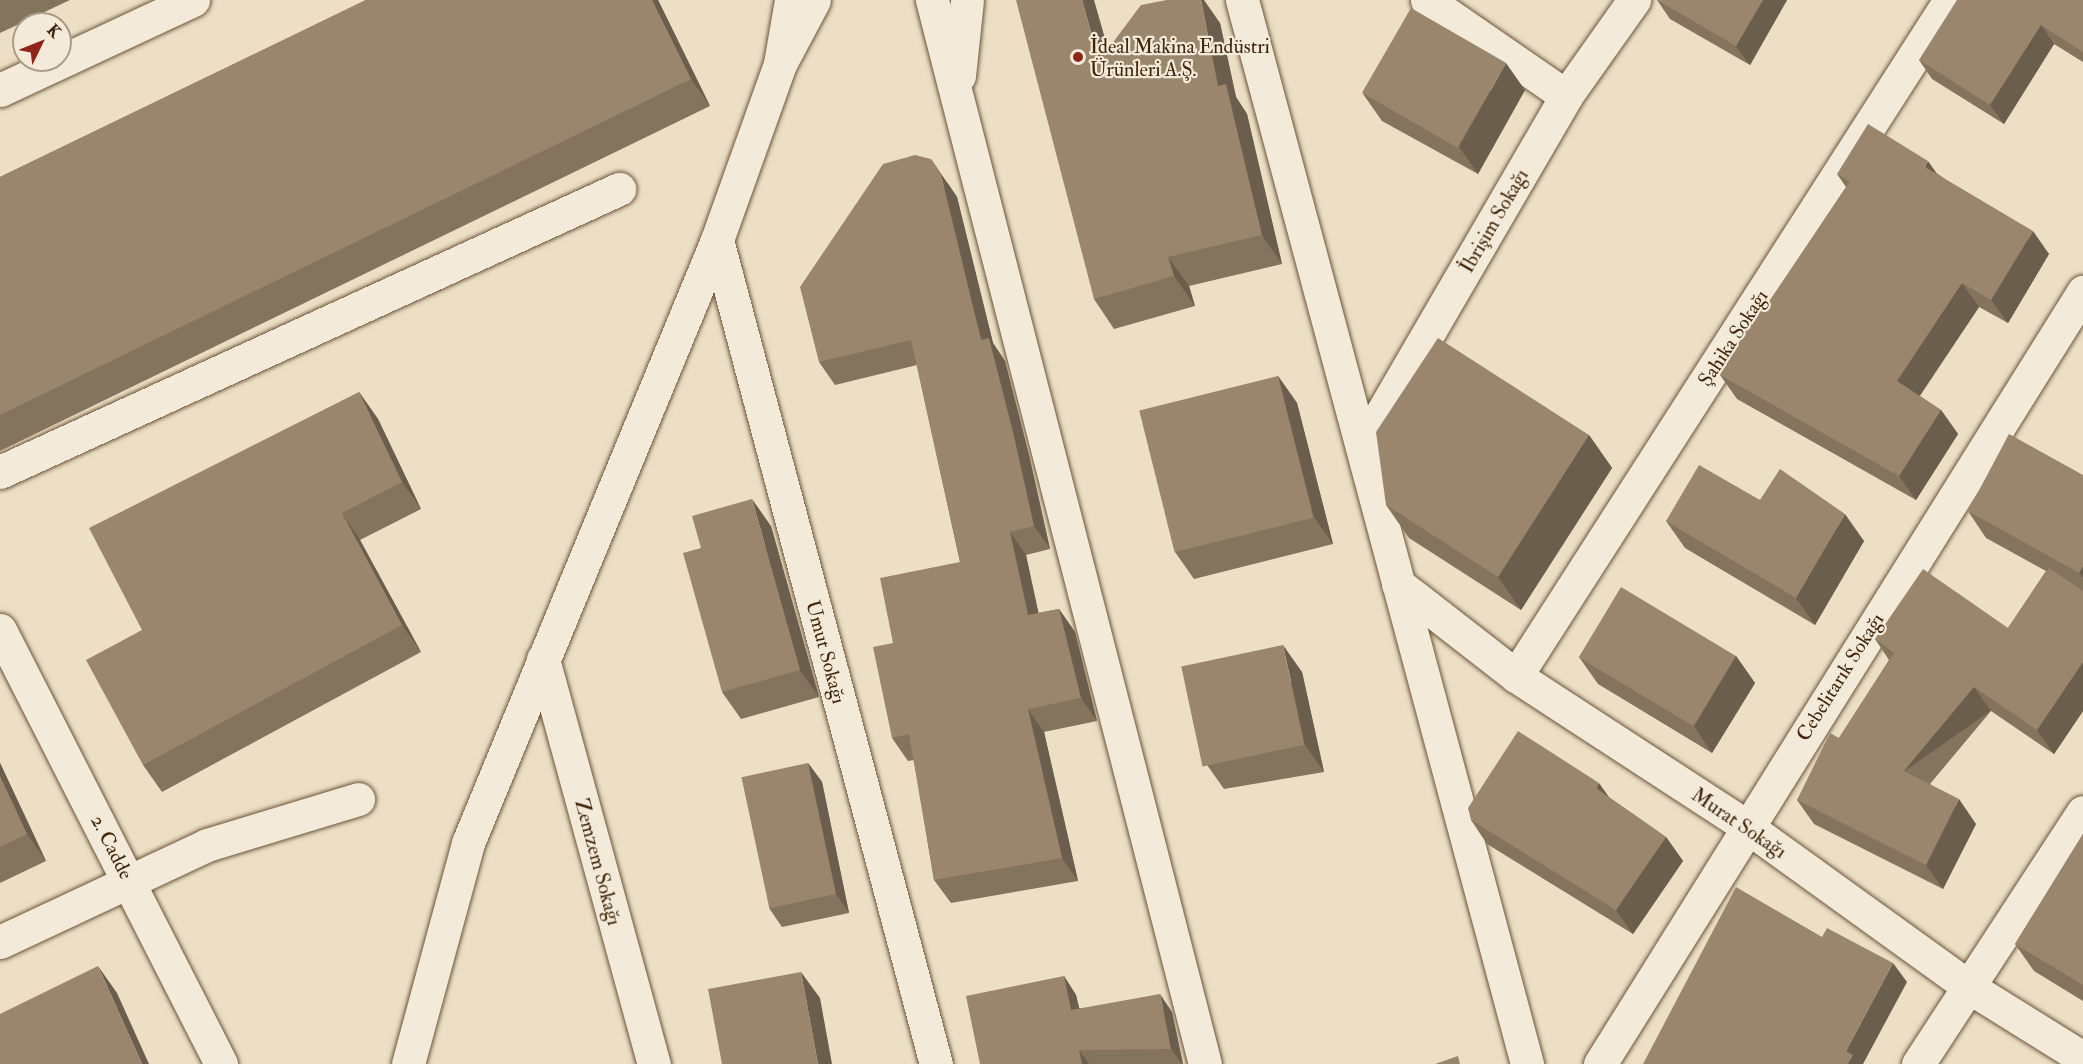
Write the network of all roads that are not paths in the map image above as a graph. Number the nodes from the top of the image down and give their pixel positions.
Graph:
1 (194, 0) edge
2 (791, 0) edge
3 (814, 0) edge
4 (932, 0) edge
5 (967, 0) edge
6 (1242, 0) edge
7 (1427, 0) edge
8 (1634, 0) edge
9 (1950, 0) edge
10 (780, 64) junction
11 (0, 90) edge
12 (1566, 96) junction
13 (956, 99) junction
14 (619, 189) dead end
15 (717, 240) junction
16 (2083, 292) edge
17 (1362, 447) junction
18 (0, 472) edge
19 (1398, 584) junction
20 (0, 630) edge
21 (543, 659) junction
22 (1516, 676) junction
23 (358, 799) dead end
24 (2083, 812) edge
25 (1746, 826) junction
26 (131, 883) junction
27 (0, 942) edge
28 (1972, 988) junction
29 (2083, 1058) edge
30 (221, 1064) edge
31 (408, 1064) edge
32 (654, 1064) edge
33 (936, 1064) edge
34 (1205, 1064) edge
35 (1527, 1064) edge
36 (1600, 1064) edge
37 (1918, 1064) edge

1 - 11 street
2 - 10 street
3 - 10 street
4 - 13 street
5 - 13 street
6 - 17 street
7 - 12 street
8 - 12 street, İbrişim Sokağı
9 - 22 street, Şahika Sokağı
10 - 15 street
12 - 17 street, İbrişim Sokağı
13 - 34 street
14 - 18 street
15 - 21 street
15 - 33 street, Umut Sokağı
16 - 25 street, Cebelitarık Sokağı
17 - 19 street
19 - 22 street, Murat Sokağı
19 - 35 street
20 - 26 street, 2. Cadde
21 - 31 street
21 - 32 street, Zemzem Sokağı
22 - 25 street, Murat Sokağı
23 - 26 street
24 - 28 street
25 - 28 street, Murat Sokağı
25 - 36 street, Cebelitarık Sokağı
26 - 27 street
26 - 30 street, 2. Cadde
28 - 29 street, Murat Sokağı
28 - 37 street

